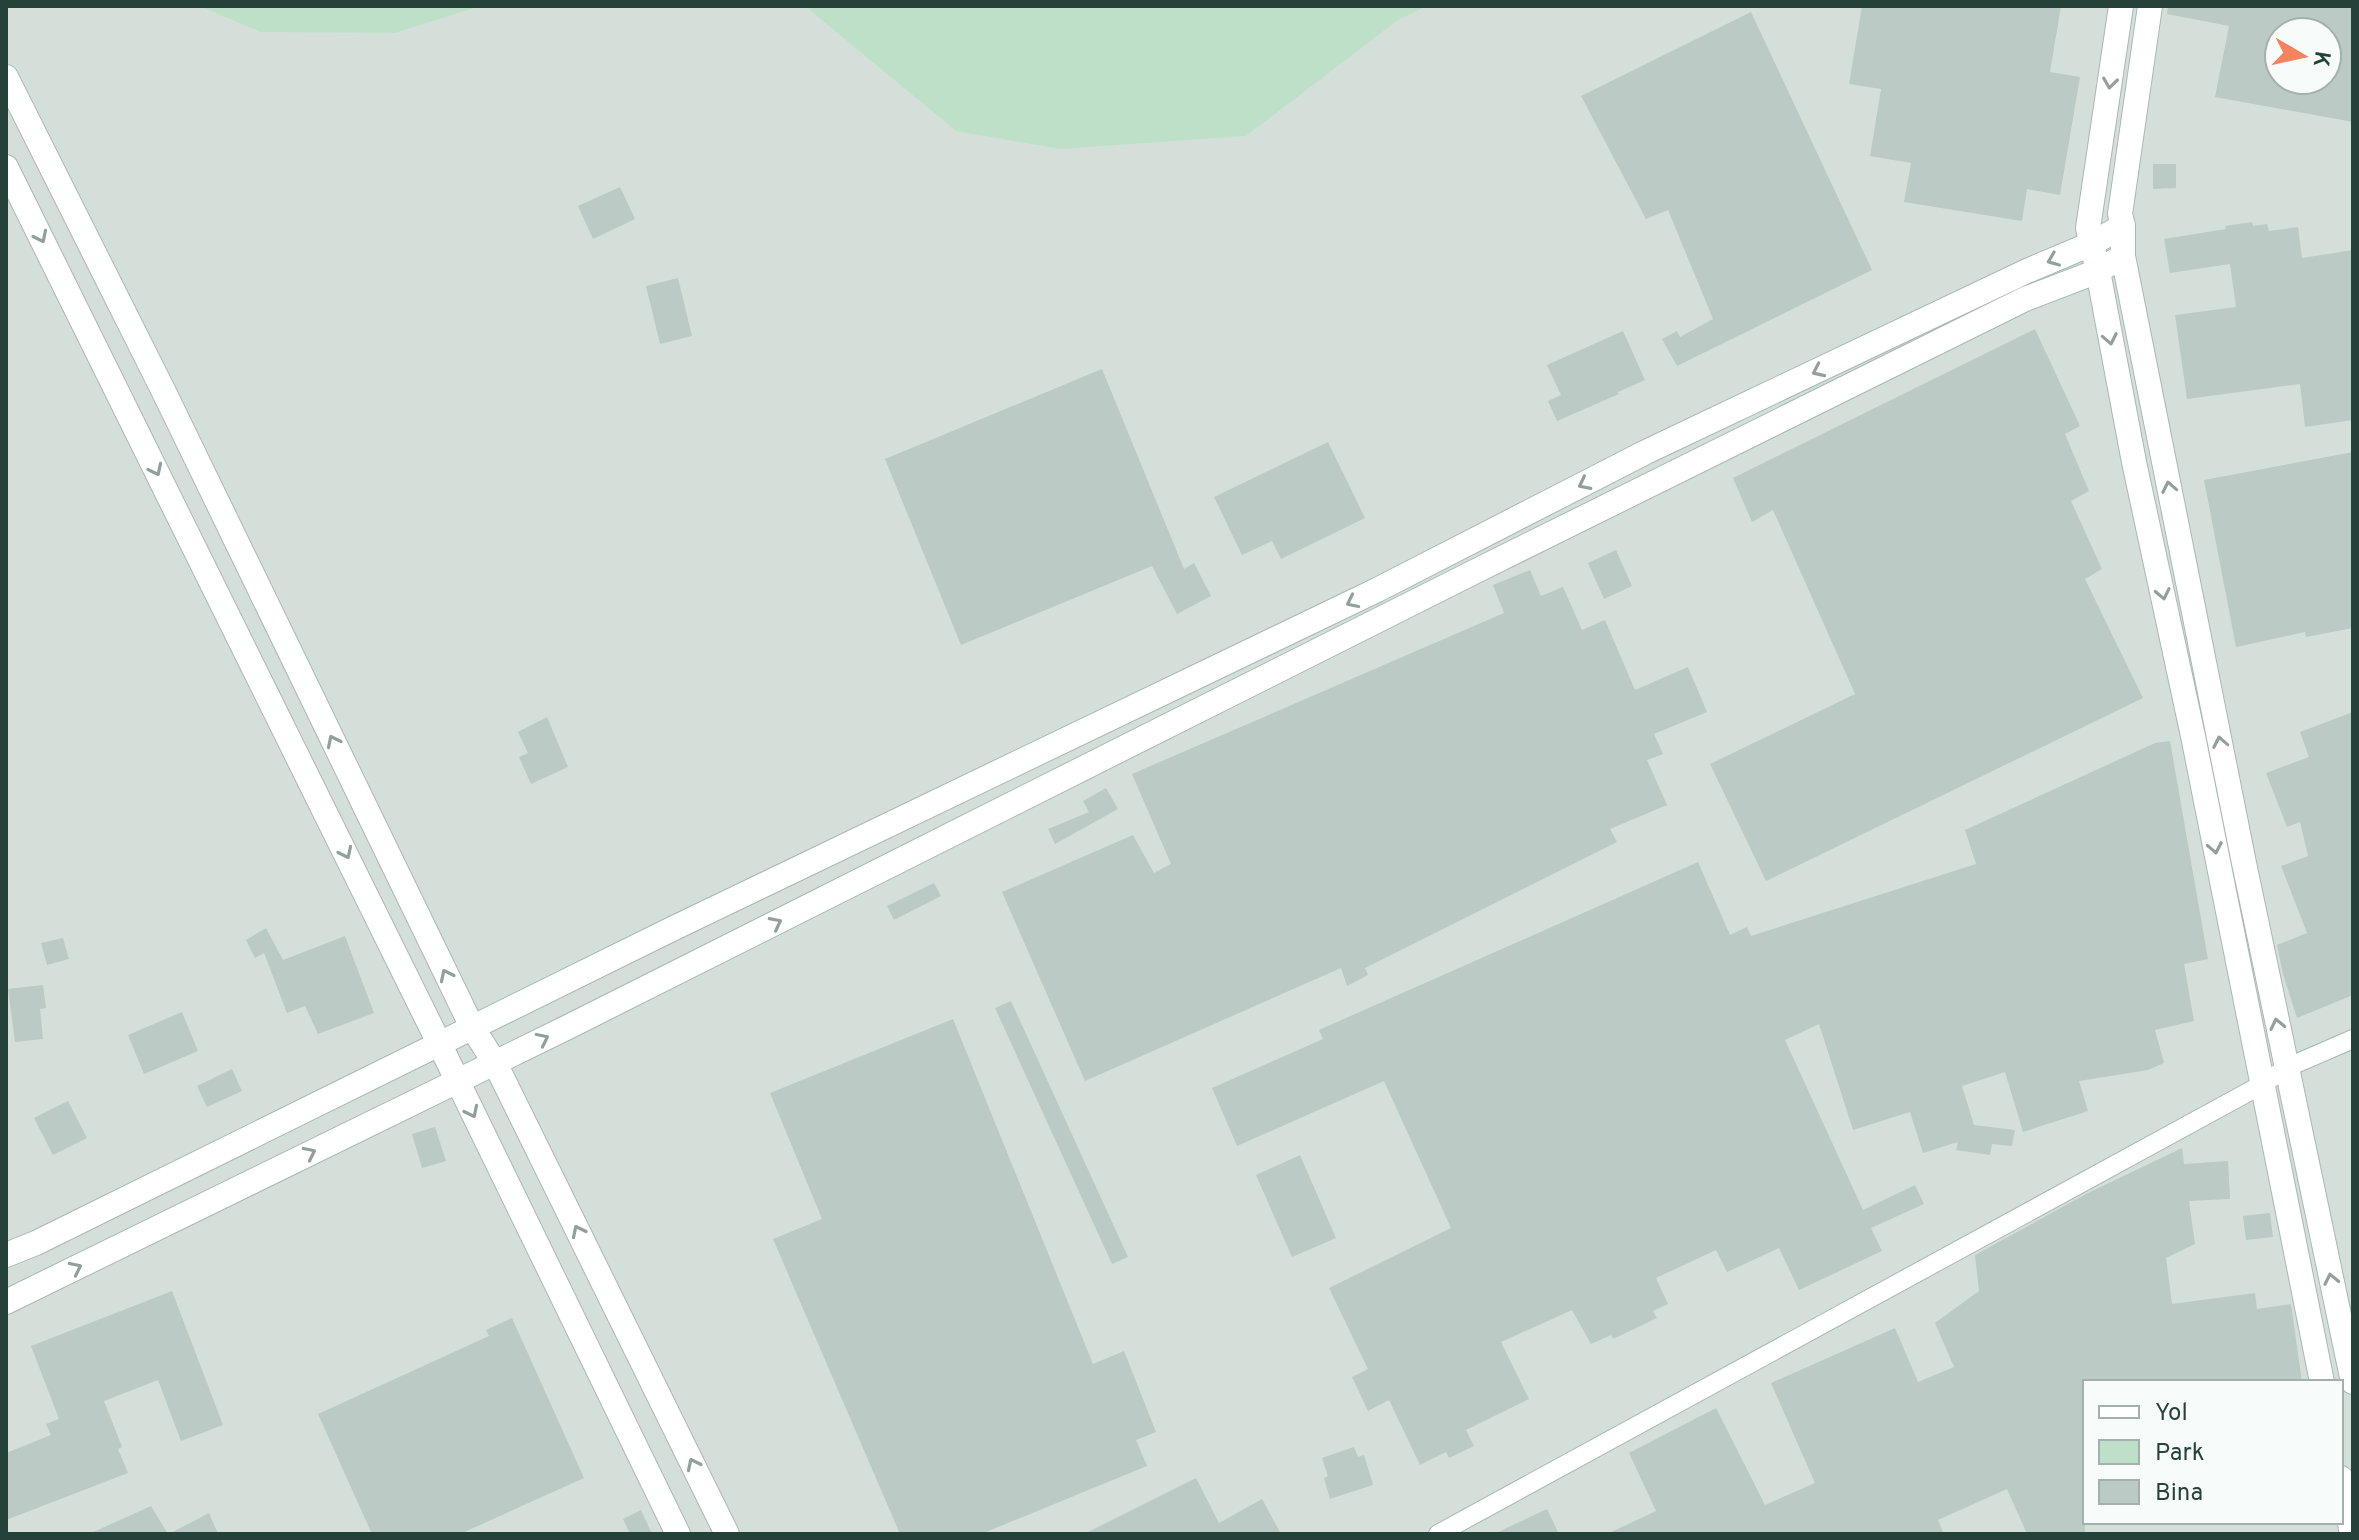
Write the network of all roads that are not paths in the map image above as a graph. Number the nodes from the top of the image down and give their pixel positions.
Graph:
1 (2121, 6) edge
2 (2150, 6) edge
3 (6, 77) edge
4 (6, 167) edge
5 (2123, 226) junction
6 (2091, 244) junction
7 (2123, 256) junction
8 (2098, 271) junction
9 (472, 1027) junction
10 (2353, 1039) edge
11 (439, 1043) junction
12 (495, 1063) junction
13 (2286, 1068) junction
14 (457, 1081) junction
15 (2263, 1084) junction
16 (6, 1255) edge
17 (6, 1302) edge
18 (2322, 1380) edge
19 (2353, 1382) edge
20 (2343, 1488) edge
21 (678, 1534) edge
22 (727, 1534) edge
23 (1438, 1534) edge
24 (2352, 1534) edge

1 -> 6 street
2 - 5 street
9 -> 3 street
4 -> 11 street
5 - 6 street
5 - 7 street
6 - 8 street
6 -> 9 street
7 - 8 street
13 -> 7 street
12 -> 8 street
8 -> 15 street
9 - 11 street
9 - 12 street
10 - 13 street
11 - 14 street
11 - 16 street
12 - 14 street
22 -> 12 street
13 - 15 street
19 -> 13 street
17 -> 14 street
14 -> 21 street
15 - 18 street
15 - 23 street
20 - 24 street

